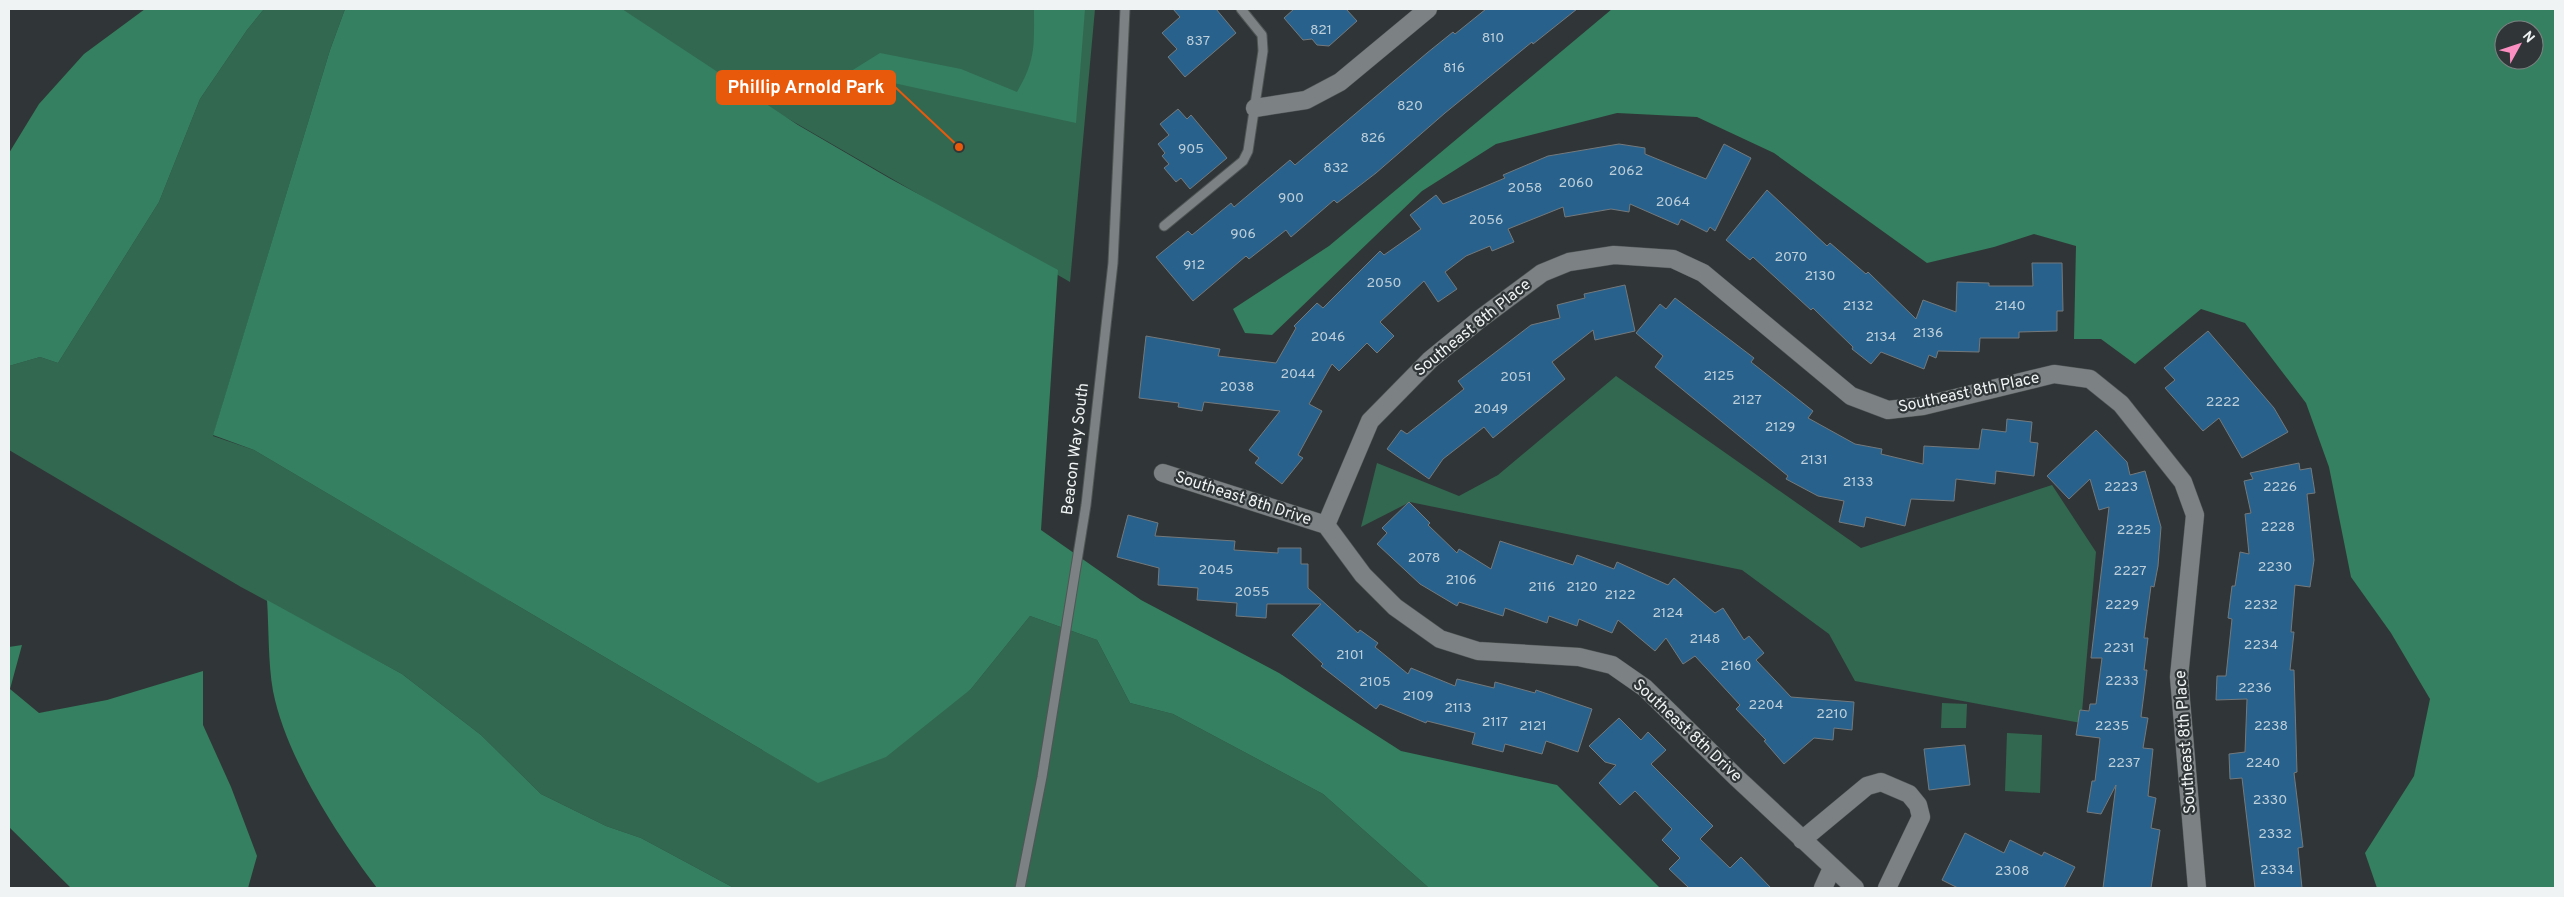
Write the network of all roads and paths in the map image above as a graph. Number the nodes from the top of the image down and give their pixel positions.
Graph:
1 (1125, 9) edge
2 (1241, 9) edge
3 (1428, 9) edge
4 (1255, 108) junction
5 (1164, 226) dead end
6 (1163, 473) dead end
7 (1326, 525) junction
8 (1802, 840) junction
9 (1832, 868) junction
10 (1020, 888) edge
11 (1823, 888) edge
12 (1855, 888) edge
13 (1887, 888) edge
14 (2196, 888) edge

1 - 10 lane, Beacon Way South
2 - 4 lane
3 - 4 street
4 - 5 lane
6 - 7 street, Southeast 8th Drive
7 - 8 street, Southeast 8th Drive
7 - 14 street, Southeast 8th Place
8 - 9 street, Southeast 8th Drive
8 - 13 street
9 - 11 street
9 - 12 street, Southeast 8th Drive

